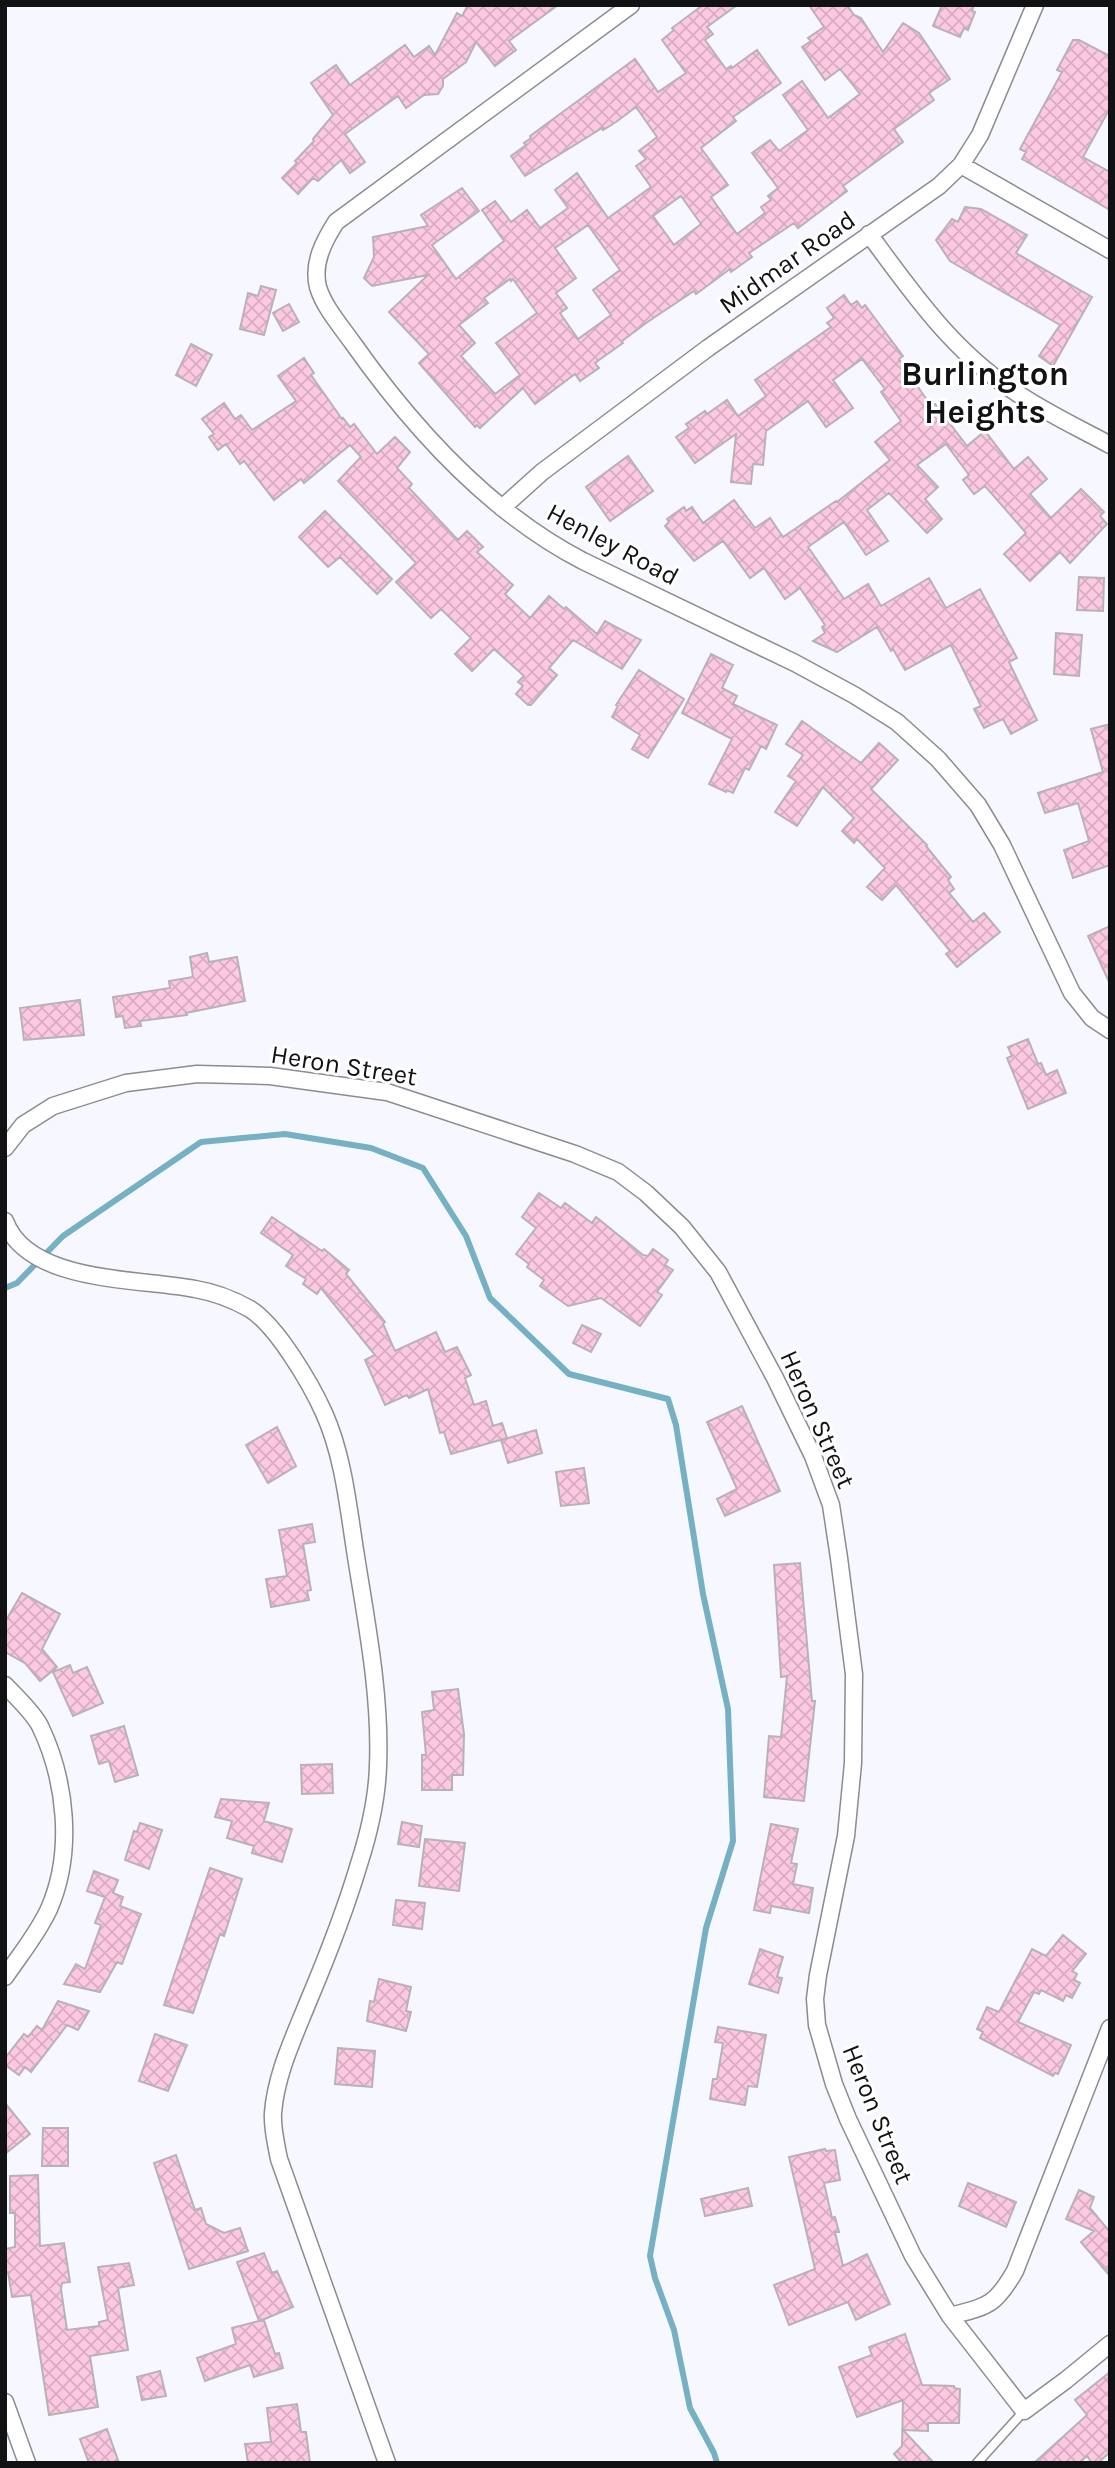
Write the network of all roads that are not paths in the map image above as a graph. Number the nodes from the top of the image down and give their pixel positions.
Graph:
1 (631, 5) edge
2 (1035, 5) edge
3 (961, 165) junction
4 (869, 234) junction
5 (1110, 250) edge
6 (1110, 445) edge
7 (502, 508) junction
8 (1110, 1030) edge
9 (5, 1148) edge
10 (5, 1221) edge
11 (5, 1685) edge
12 (5, 1977) edge
13 (1110, 2028) edge
14 (950, 2315) junction
15 (1110, 2344) edge
16 (5, 2402) edge
17 (1024, 2411) junction
18 (27, 2463) edge
19 (387, 2463) edge
20 (978, 2463) edge

1 - 7 street, Henley Road
2 - 3 street, Midmar Road
3 - 4 street, Midmar Road
3 - 5 street
4 - 6 street
4 - 7 street, Midmar Road
7 - 8 street, Henley Road
9 - 14 street, Heron Street
10 - 19 street
11 - 12 street
13 - 14 street
14 - 17 street, Heron Street
15 - 17 street
16 - 18 street
17 - 20 lane

